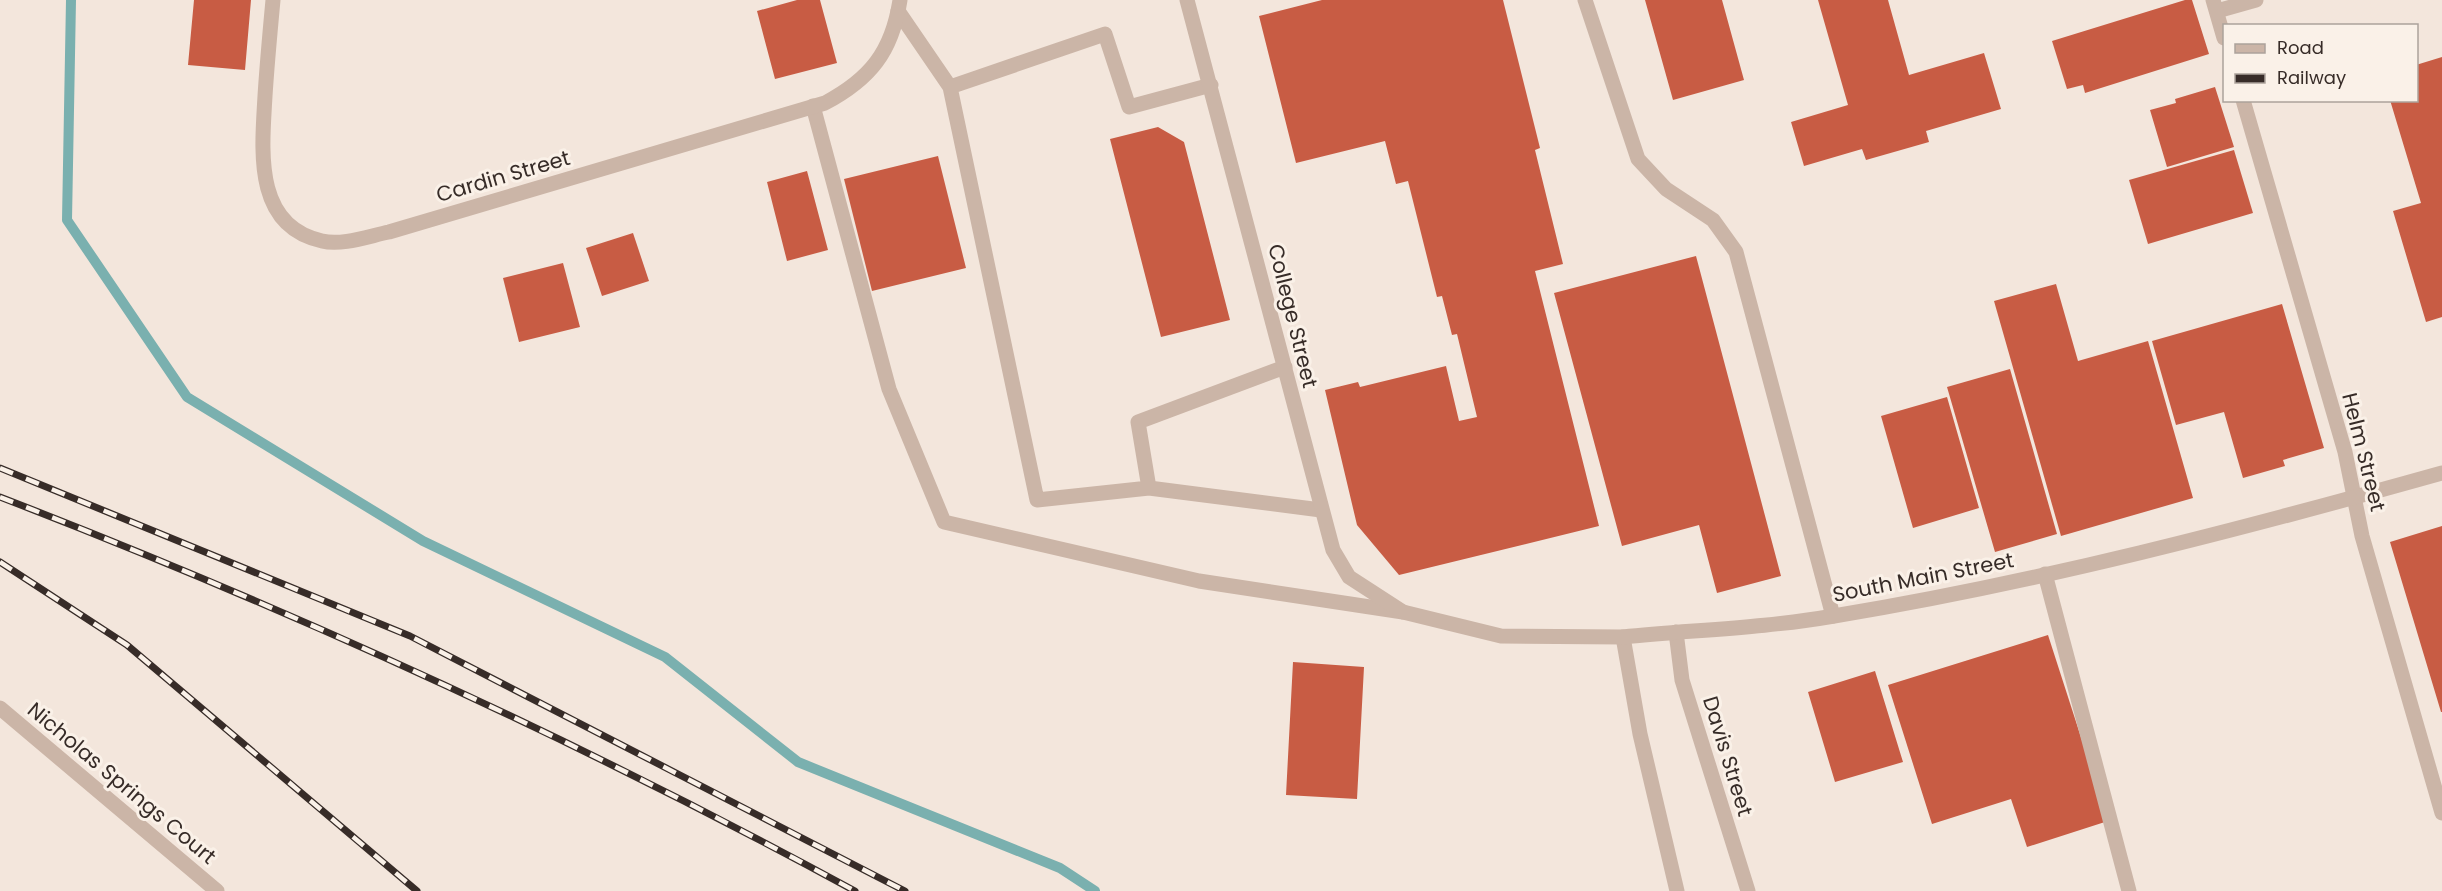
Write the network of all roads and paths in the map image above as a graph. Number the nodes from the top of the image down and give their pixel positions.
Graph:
1 (273, 0) edge
2 (1187, 0) edge
3 (1585, 0) edge
4 (2256, 0) edge
5 (2215, 5) edge
6 (899, 6) edge
7 (2223, 34) edge
8 (1211, 85) junction
9 (950, 87) junction
10 (2244, 102) edge
11 (813, 106) junction
12 (1286, 368) junction
13 (2442, 472) edge
14 (1149, 488) junction
15 (2355, 497) junction
16 (1321, 510) junction
17 (2045, 574) junction
18 (1403, 612) junction
19 (1833, 616) junction
20 (1676, 632) junction
21 (1623, 637) junction
22 (0, 708) edge
23 (2442, 813) edge
24 (217, 891) edge
25 (1677, 891) edge
26 (1748, 891) edge
27 (2130, 891) edge

1 - 11 street, Cardin Street
2 - 8 street, College Street
3 - 19 street
4 - 5 street
5 - 7 street
6 - 9 street
6 - 11 street, Cardin Street
8 - 9 street
8 - 12 street, College Street
9 - 14 street
10 - 15 street, Helm Street
11 - 18 street
12 - 14 street
12 - 16 street, College Street
13 - 15 street, South Main Street
14 - 16 street
15 - 17 street, South Main Street
15 - 23 street, Helm Street
16 - 18 street, College Street
17 - 19 street, South Main Street
17 - 27 street
18 - 21 street, South Main Street
19 - 20 street, South Main Street
20 - 21 street, South Main Street
20 - 26 street, Davis Street
21 - 25 street
22 - 24 street, Nicholas Springs Court

